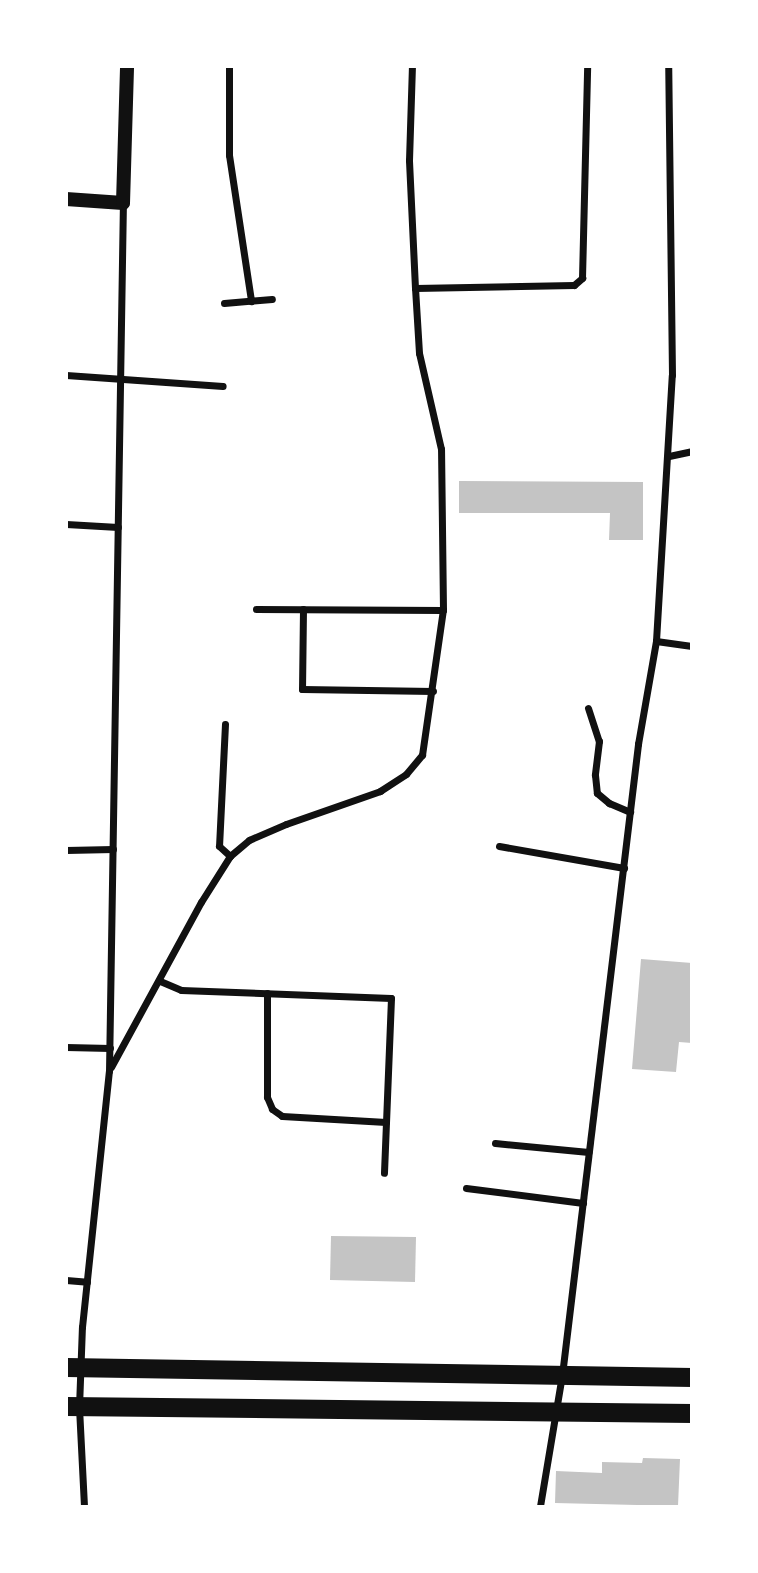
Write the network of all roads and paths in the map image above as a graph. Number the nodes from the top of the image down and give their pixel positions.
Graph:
1 (127, 66) edge
2 (229, 66) edge
3 (412, 66) edge
4 (587, 66) edge
5 (668, 66) edge
6 (66, 199) edge
7 (123, 203) junction
8 (415, 288) junction
9 (272, 299) dead end
10 (251, 301) junction
11 (224, 303) dead end
12 (66, 375) edge
13 (120, 380) junction
14 (223, 386) dead end
15 (691, 451) edge
16 (669, 456) junction
17 (66, 524) edge
18 (118, 527) junction
19 (256, 609) dead end
20 (303, 609) junction
21 (443, 610) junction
22 (656, 641) junction
23 (691, 646) edge
24 (433, 691) junction
25 (588, 708) dead end
26 (225, 724) dead end
27 (630, 813) junction
28 (499, 846) dead end
29 (113, 849) junction
30 (66, 850) edge
31 (230, 856) junction
32 (624, 868) junction
33 (160, 981) junction
34 (267, 993) junction
35 (66, 1046) edge
36 (110, 1048) junction
37 (109, 1071) junction
38 (386, 1122) junction
39 (495, 1143) dead end
40 (589, 1152) junction
41 (384, 1173) dead end
42 (466, 1188) dead end
43 (583, 1203) junction
44 (66, 1280) edge
45 (87, 1282) junction
46 (74, 1367) edge
47 (562, 1375) junction
48 (691, 1377) edge
49 (73, 1407) edge
50 (556, 1410) junction
51 (691, 1413) edge
52 (84, 1507) edge
53 (540, 1507) edge

1 - 7 main road
2 - 10 street
3 - 8 street
4 - 8 street
5 - 16 street
6 - 7 main road
7 - 13 street
8 - 21 street
9 - 10 street
10 - 11 street
12 - 13 street
13 - 14 street
13 - 18 street
15 - 16 street
16 - 22 street
17 - 18 street
18 - 29 street
19 - 20 street
20 - 21 street
20 - 24 street
21 - 24 street
22 - 23 street
22 - 27 street
24 - 31 street
25 - 27 street
26 - 31 street
27 - 32 street
28 - 32 street
29 - 30 street
29 - 36 street
31 - 33 street
32 - 40 street
33 - 34 street
33 - 37 street
34 - 38 street
34 - 38 street
35 - 36 street
36 - 37 street
37 - 45 street
38 - 41 street
39 - 40 street
40 - 43 street
42 - 43 street
43 - 47 street
44 - 45 street
45 - 46 street
46 - 47 highway
46 - 49 street
47 - 48 highway
47 - 50 street
49 - 50 highway
49 - 52 street
50 - 51 highway
50 - 53 street

